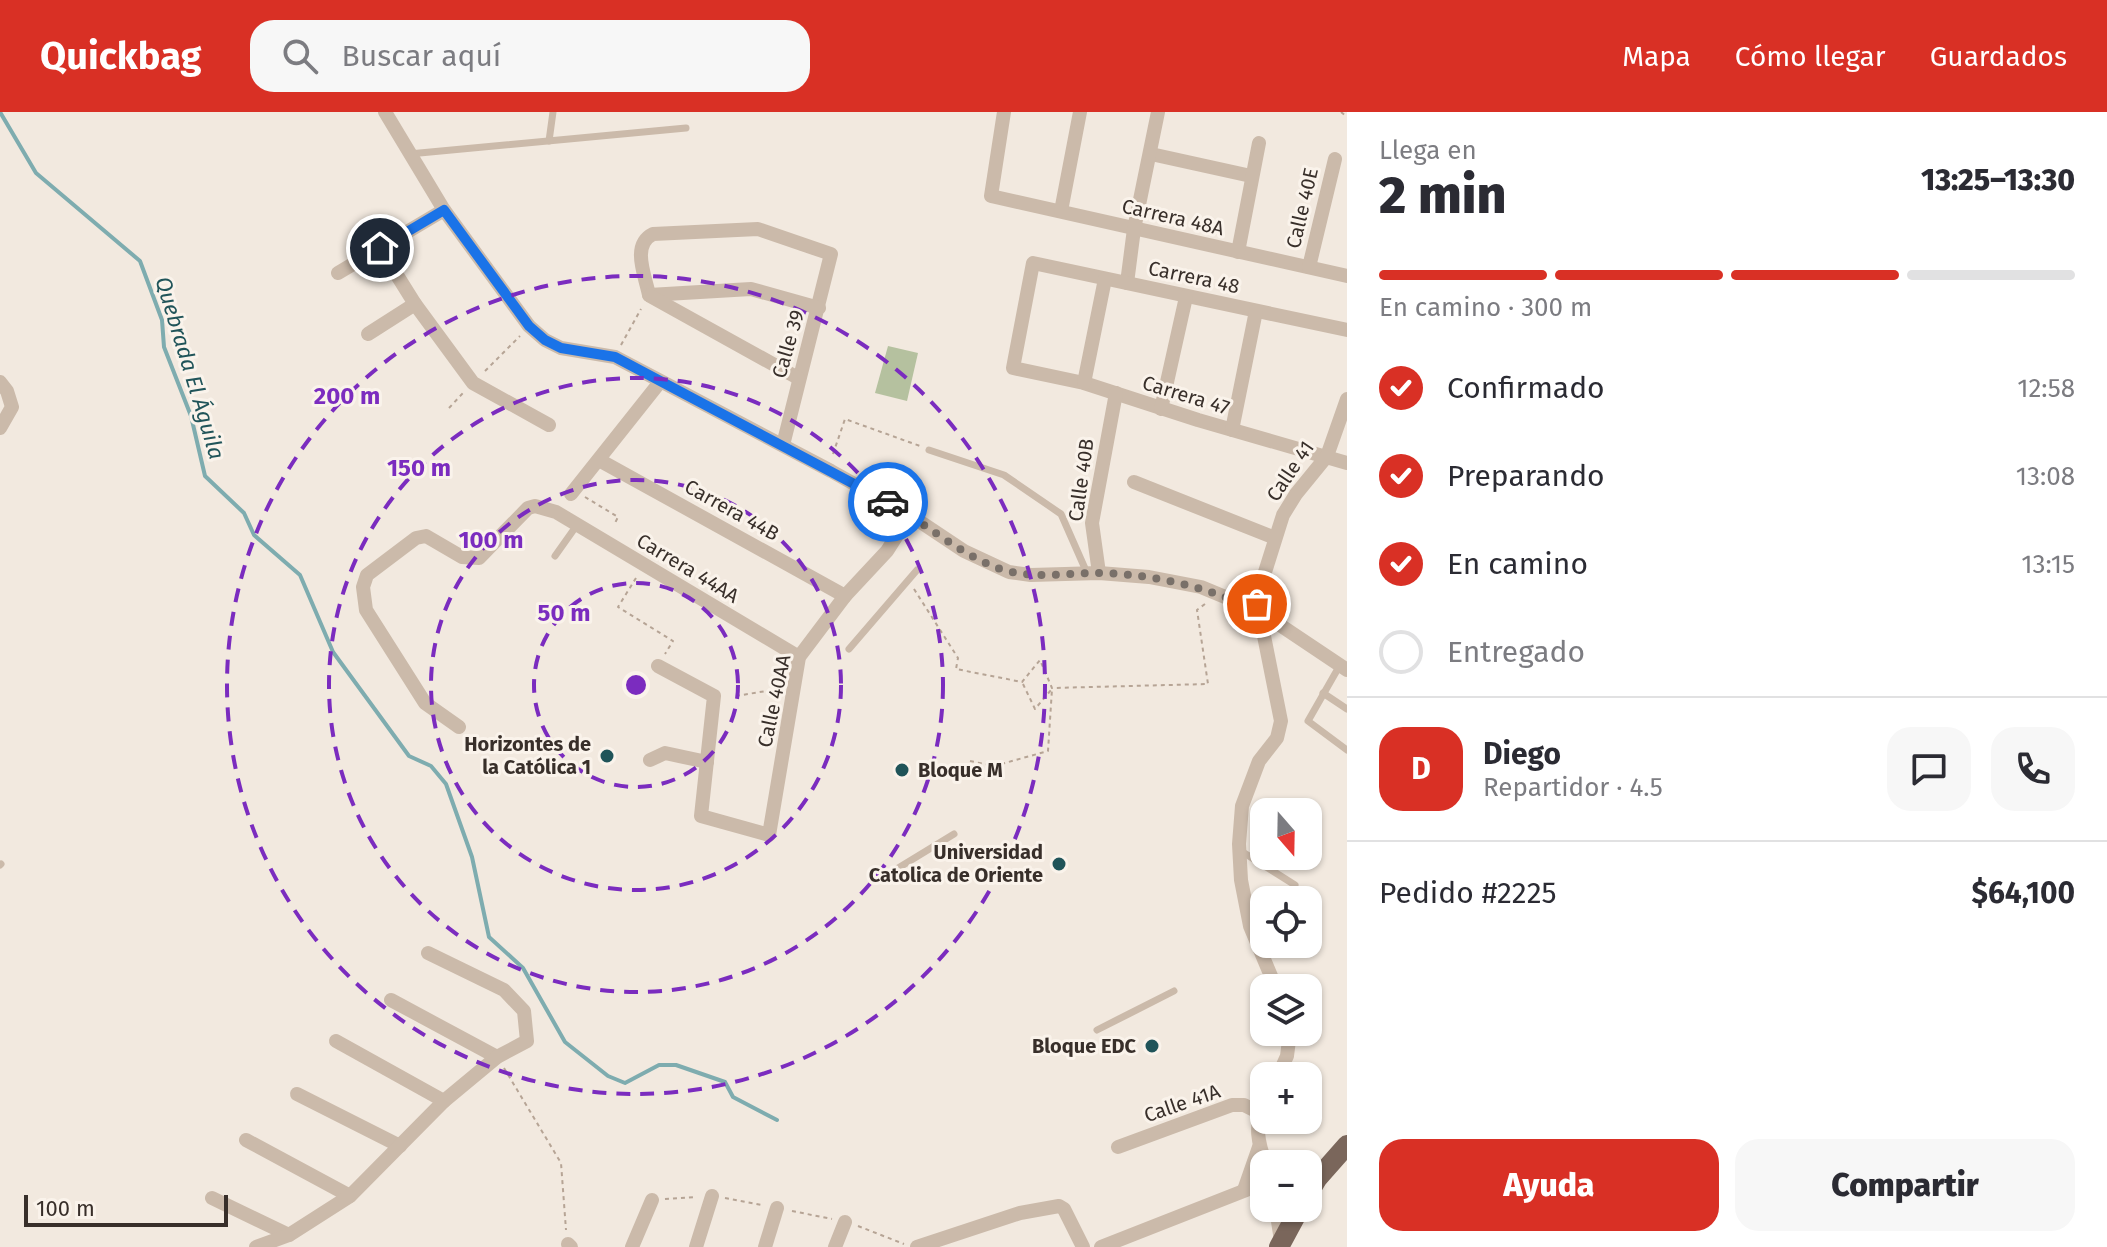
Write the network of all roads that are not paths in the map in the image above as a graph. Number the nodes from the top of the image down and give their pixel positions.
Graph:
1 (385, 112) edge
2 (553, 112) edge
3 (1004, 112) edge
4 (1080, 112) edge
5 (1158, 112) edge
6 (686, 128) dead end
7 (549, 141) junction
8 (1259, 143) dead end
9 (409, 154) junction
10 (1151, 154) junction
11 (1335, 159) dead end
12 (1251, 176) junction
13 (444, 210) junction
14 (1061, 211) junction
15 (1134, 229) junction
16 (380, 248) junction
17 (1238, 252) junction
18 (1309, 267) junction
19 (338, 273) dead end
20 (1347, 276) edge
21 (1105, 279) junction
22 (1127, 283) junction
23 (649, 295) junction
24 (1186, 297) junction
25 (415, 304) junction
26 (819, 308) junction
27 (1256, 311) junction
28 (1347, 330) edge
29 (368, 334) dead end
30 (1013, 368) joint
31 (798, 378) junction
32 (0, 382) edge
33 (660, 382) junction
34 (1084, 383) junction
35 (1116, 393) junction
36 (1347, 399) edge
37 (1161, 409) junction
38 (549, 425) dead end
39 (0, 428) edge
40 (1232, 430) junction
41 (783, 445) junction
42 (929, 450) road end
43 (1327, 456) junction
44 (599, 460) junction
45 (1347, 463) edge
46 (1134, 482) dead end
47 (572, 492) road end
48 (910, 515) junction
49 (577, 525) junction
50 (1275, 538) junction
51 (555, 556) dead end
52 (917, 570) dead end
53 (1093, 573) junction
54 (845, 596) junction
55 (1259, 611) junction
56 (849, 649) dead end
57 (799, 657) junction
58 (658, 666) road end
59 (1344, 667) edge
60 (1323, 693) junction
61 (1347, 709) edge
62 (459, 727) dead end
63 (1347, 750) edge
64 (650, 760) dead end
65 (707, 762) junction
66 (954, 834) dead end
67 (1239, 850) junction
68 (890, 873) dead end
69 (1295, 885) dead end
70 (428, 953) dead end
71 (1270, 974) edge
72 (1174, 991) dead end
73 (391, 1000) dead end
74 (1097, 1030) dead end
75 (336, 1041) dead end
76 (497, 1057) junction
77 (297, 1094) dead end
78 (444, 1101) junction
79 (1250, 1106) edge
80 (1257, 1134) edge
81 (246, 1140) dead end
82 (1347, 1145) edge
83 (400, 1146) junction
84 (1118, 1147) dead end
85 (1259, 1147) junction
86 (1260, 1150) edge
87 (1322, 1172) edge
88 (1250, 1188) edge
89 (1244, 1190) junction
90 (350, 1196) junction
91 (712, 1196) dead end
92 (212, 1198) dead end
93 (652, 1200) dead end
94 (777, 1208) dead end
95 (845, 1222) dead end
96 (1278, 1222) edge
97 (1292, 1222) edge
98 (289, 1235) junction
99 (1280, 1244) edge
100 (256, 1247) edge
101 (632, 1247) edge
102 (696, 1247) edge
103 (765, 1247) edge
104 (835, 1247) edge
105 (917, 1247) edge
106 (1083, 1247) edge
107 (1101, 1247) edge

1 - 9 street
2 - 7 lane
3 - 14 street, Carrera 48A
4 - 14 street
5 - 10 street
6 - 7 lane
7 - 9 lane
8 - 12 street
9 - 13 street
10 - 12 street
10 - 15 street
11 - 18 street, Calle 40E
12 - 17 street
13 - 16 street
13 - 33 street
14 - 15 street, Carrera 48A
15 - 17 street, Carrera 48A
15 - 22 street
16 - 19 street
16 - 25 street
17 - 18 street, Carrera 48A
18 - 20 street, Carrera 48A
21 - 22 street, Carrera 48
21 - 30 street, Carrera 48
21 - 34 street
22 - 24 street, Carrera 48
23 - 26 street
23 - 26 street, Calle 39
23 - 31 street
24 - 27 street, Carrera 48
24 - 37 street
25 - 29 street
25 - 38 street
26 - 31 street, Calle 39
27 - 28 street, Carrera 48
27 - 40 street
30 - 34 street, Carrera 47
31 - 41 street, Calle 39
32 - 39 street
33 - 41 street
33 - 44 street
34 - 35 street, Carrera 47
35 - 37 street, Carrera 47
35 - 53 street, Calle 40B
36 - 43 street, Calle 41
37 - 40 street, Carrera 47
40 - 43 street, Carrera 47
41 - 48 street
42 - 53 lane
43 - 45 street, Carrera 47
43 - 50 street, Calle 41
44 - 47 street
44 - 54 street, Carrera 44B
46 - 50 street
48 - 53 street
48 - 54 street, Calle 40AA
49 - 51 lane
49 - 57 street, Carrera 44AA
49 - 62 street, Carrera 44AA
50 - 55 street, Calle 41
52 - 56 lane
53 - 55 street
54 - 57 street, Calle 40AA
55 - 59 street
55 - 67 street, Calle 41
57 - 65 street, Calle 40AA
58 - 65 street
59 - 60 lane
60 - 61 lane
60 - 63 lane
64 - 65 street
66 - 68 lane
67 - 69 lane
67 - 71 street, Calle 41
70 - 76 street
72 - 74 lane
73 - 76 street
75 - 78 street
76 - 78 street
77 - 83 street
78 - 83 street
79 - 84 street, Calle 41A
80 - 85 street
81 - 90 street
82 - 87 main road
83 - 90 street
85 - 86 street
85 - 89 street
88 - 89 street
89 - 107 street
90 - 98 street
91 - 102 street
92 - 98 street
93 - 101 street
94 - 103 street
95 - 104 street
96 - 99 street
97 - 99 main road
98 - 100 street
105 - 106 street

